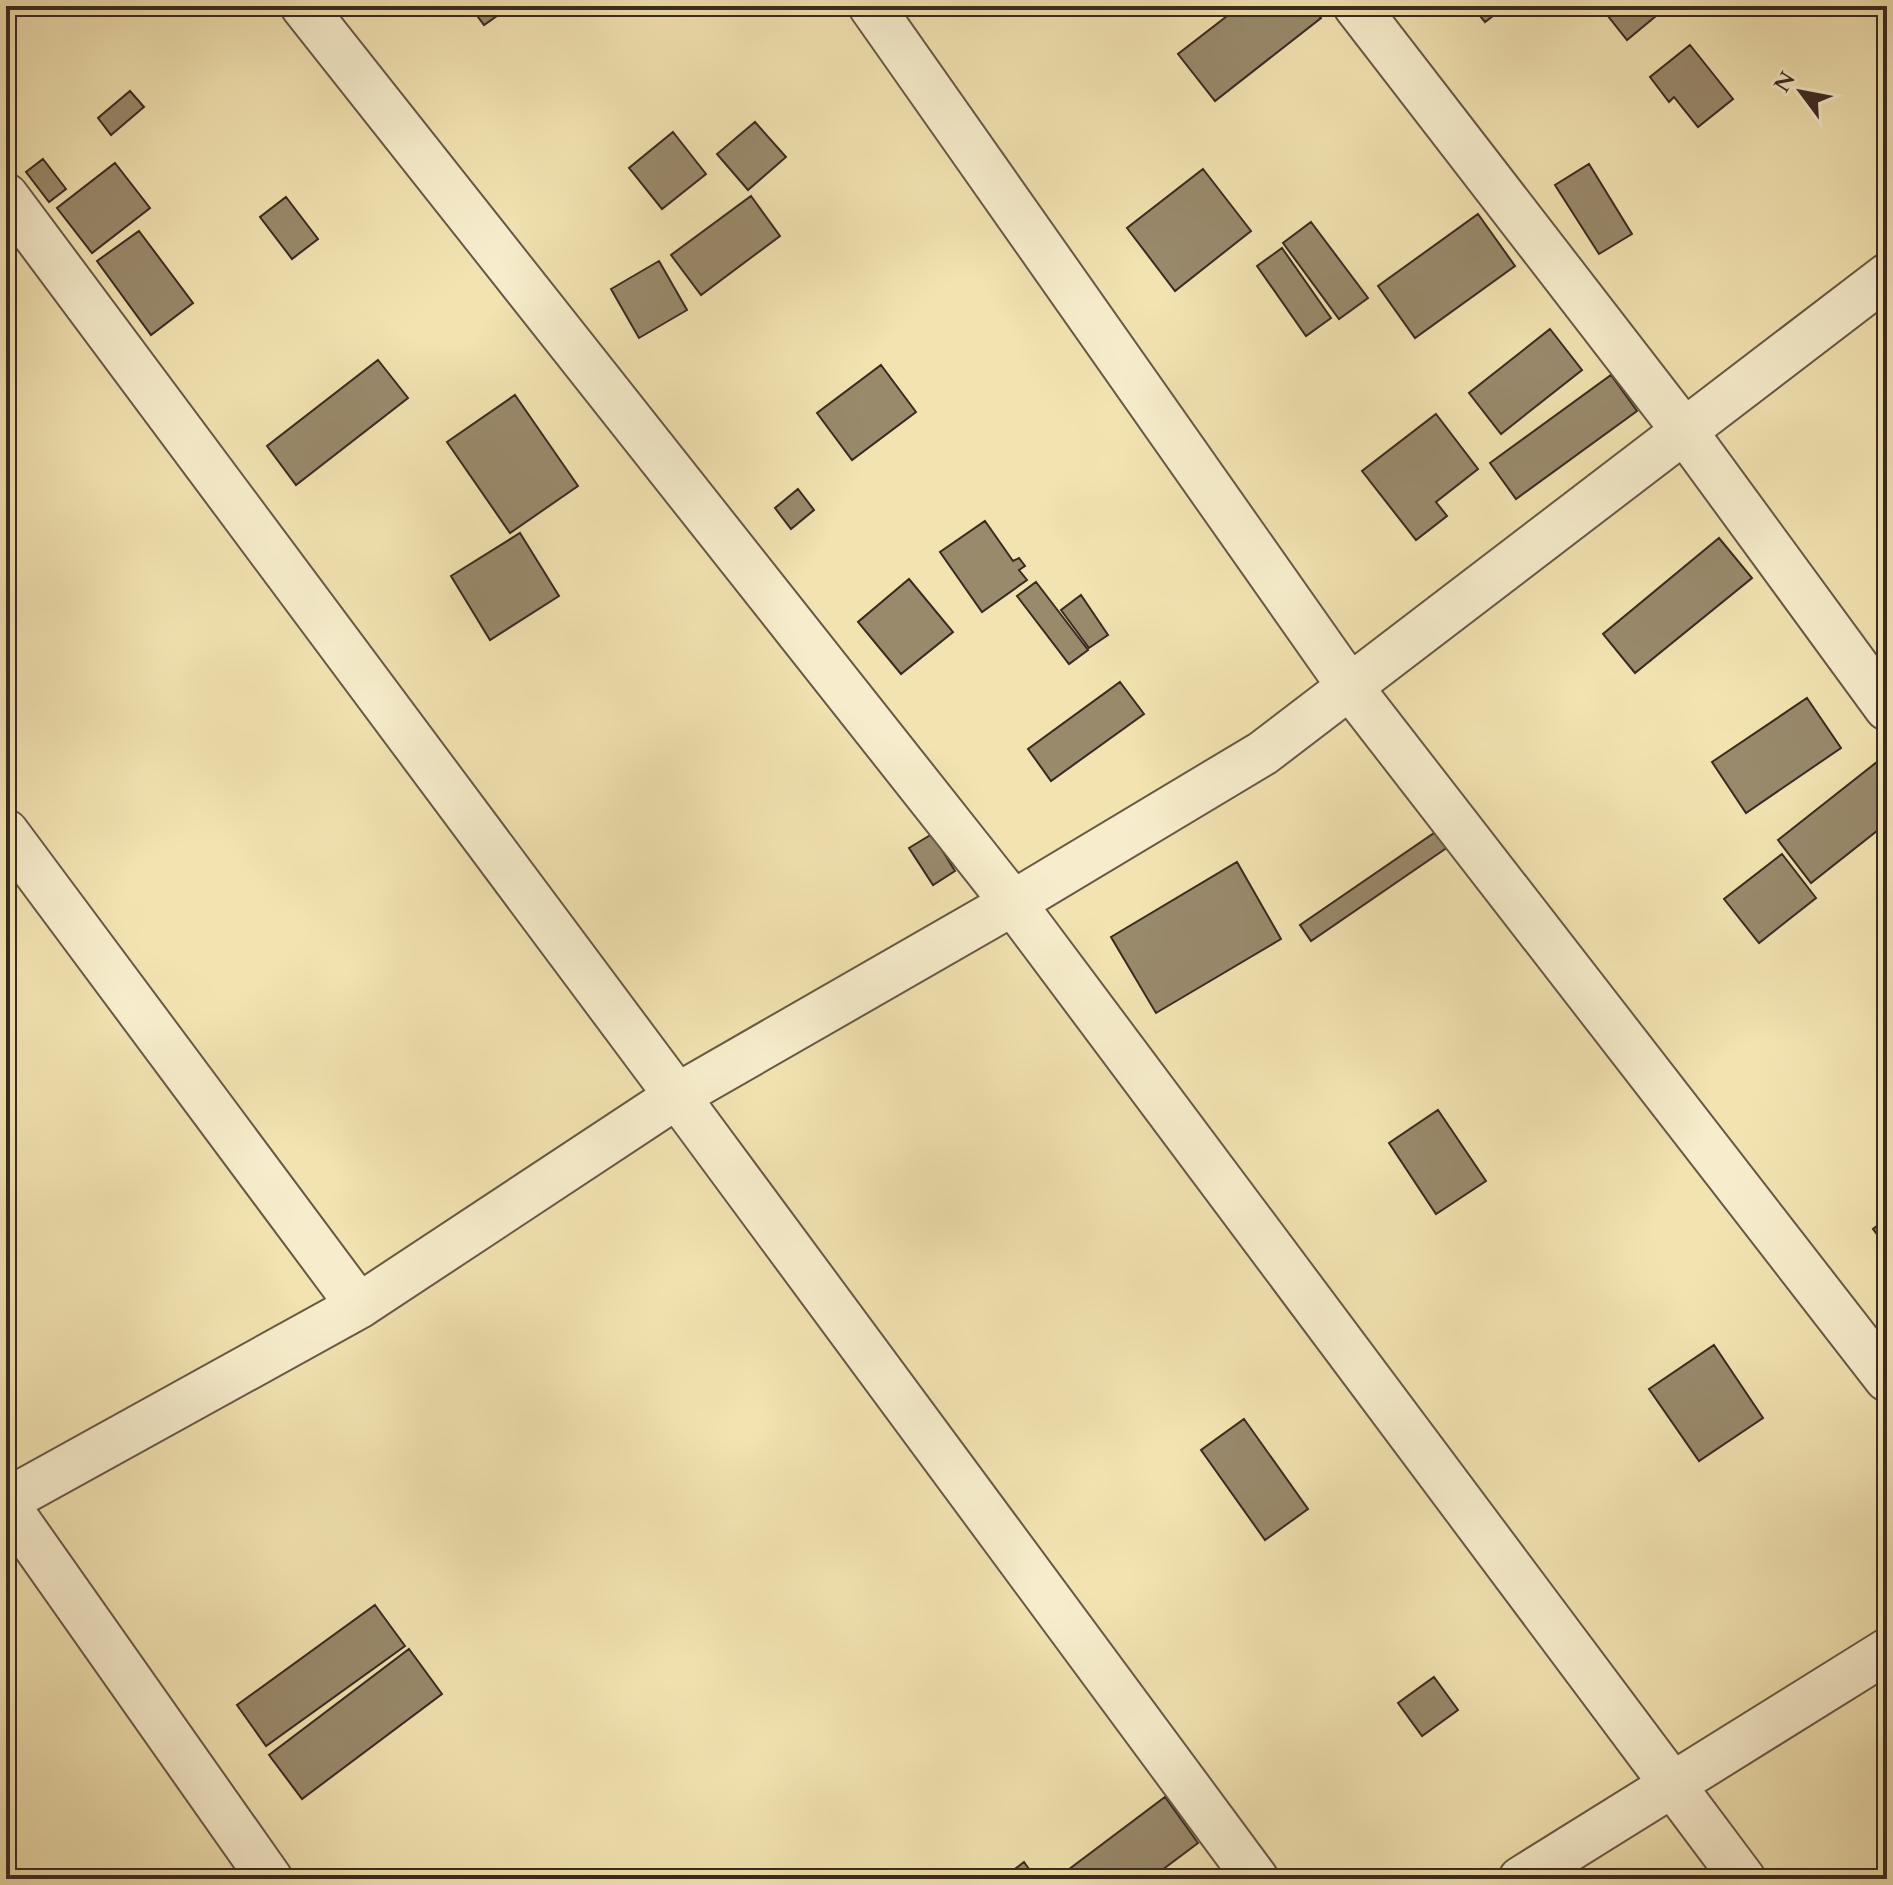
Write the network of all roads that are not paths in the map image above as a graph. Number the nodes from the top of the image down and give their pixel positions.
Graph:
1 (303, 6) edge
2 (871, 6) edge
3 (1356, 6) edge
4 (6, 196) edge
5 (1887, 276) edge
6 (1685, 432) junction
7 (1350, 687) junction
8 (1887, 708) edge
9 (6, 832) edge
10 (1013, 903) junction
11 (677, 1096) junction
12 (359, 1306) junction
13 (1887, 1379) edge
14 (6, 1503) edge
15 (1887, 1651) edge
16 (1672, 1784) junction
17 (270, 1879) edge
18 (1256, 1879) edge
19 (1521, 1879) edge
20 (1743, 1879) edge

1 - 10 street
2 - 7 street
3 - 6 street
4 - 11 street
5 - 6 street
6 - 7 street
6 - 8 street
7 - 10 street
7 - 13 street
9 - 12 street
10 - 11 street
10 - 16 street
11 - 12 street
11 - 18 street
12 - 14 street
14 - 17 street
15 - 16 street
16 - 19 street
16 - 20 street

